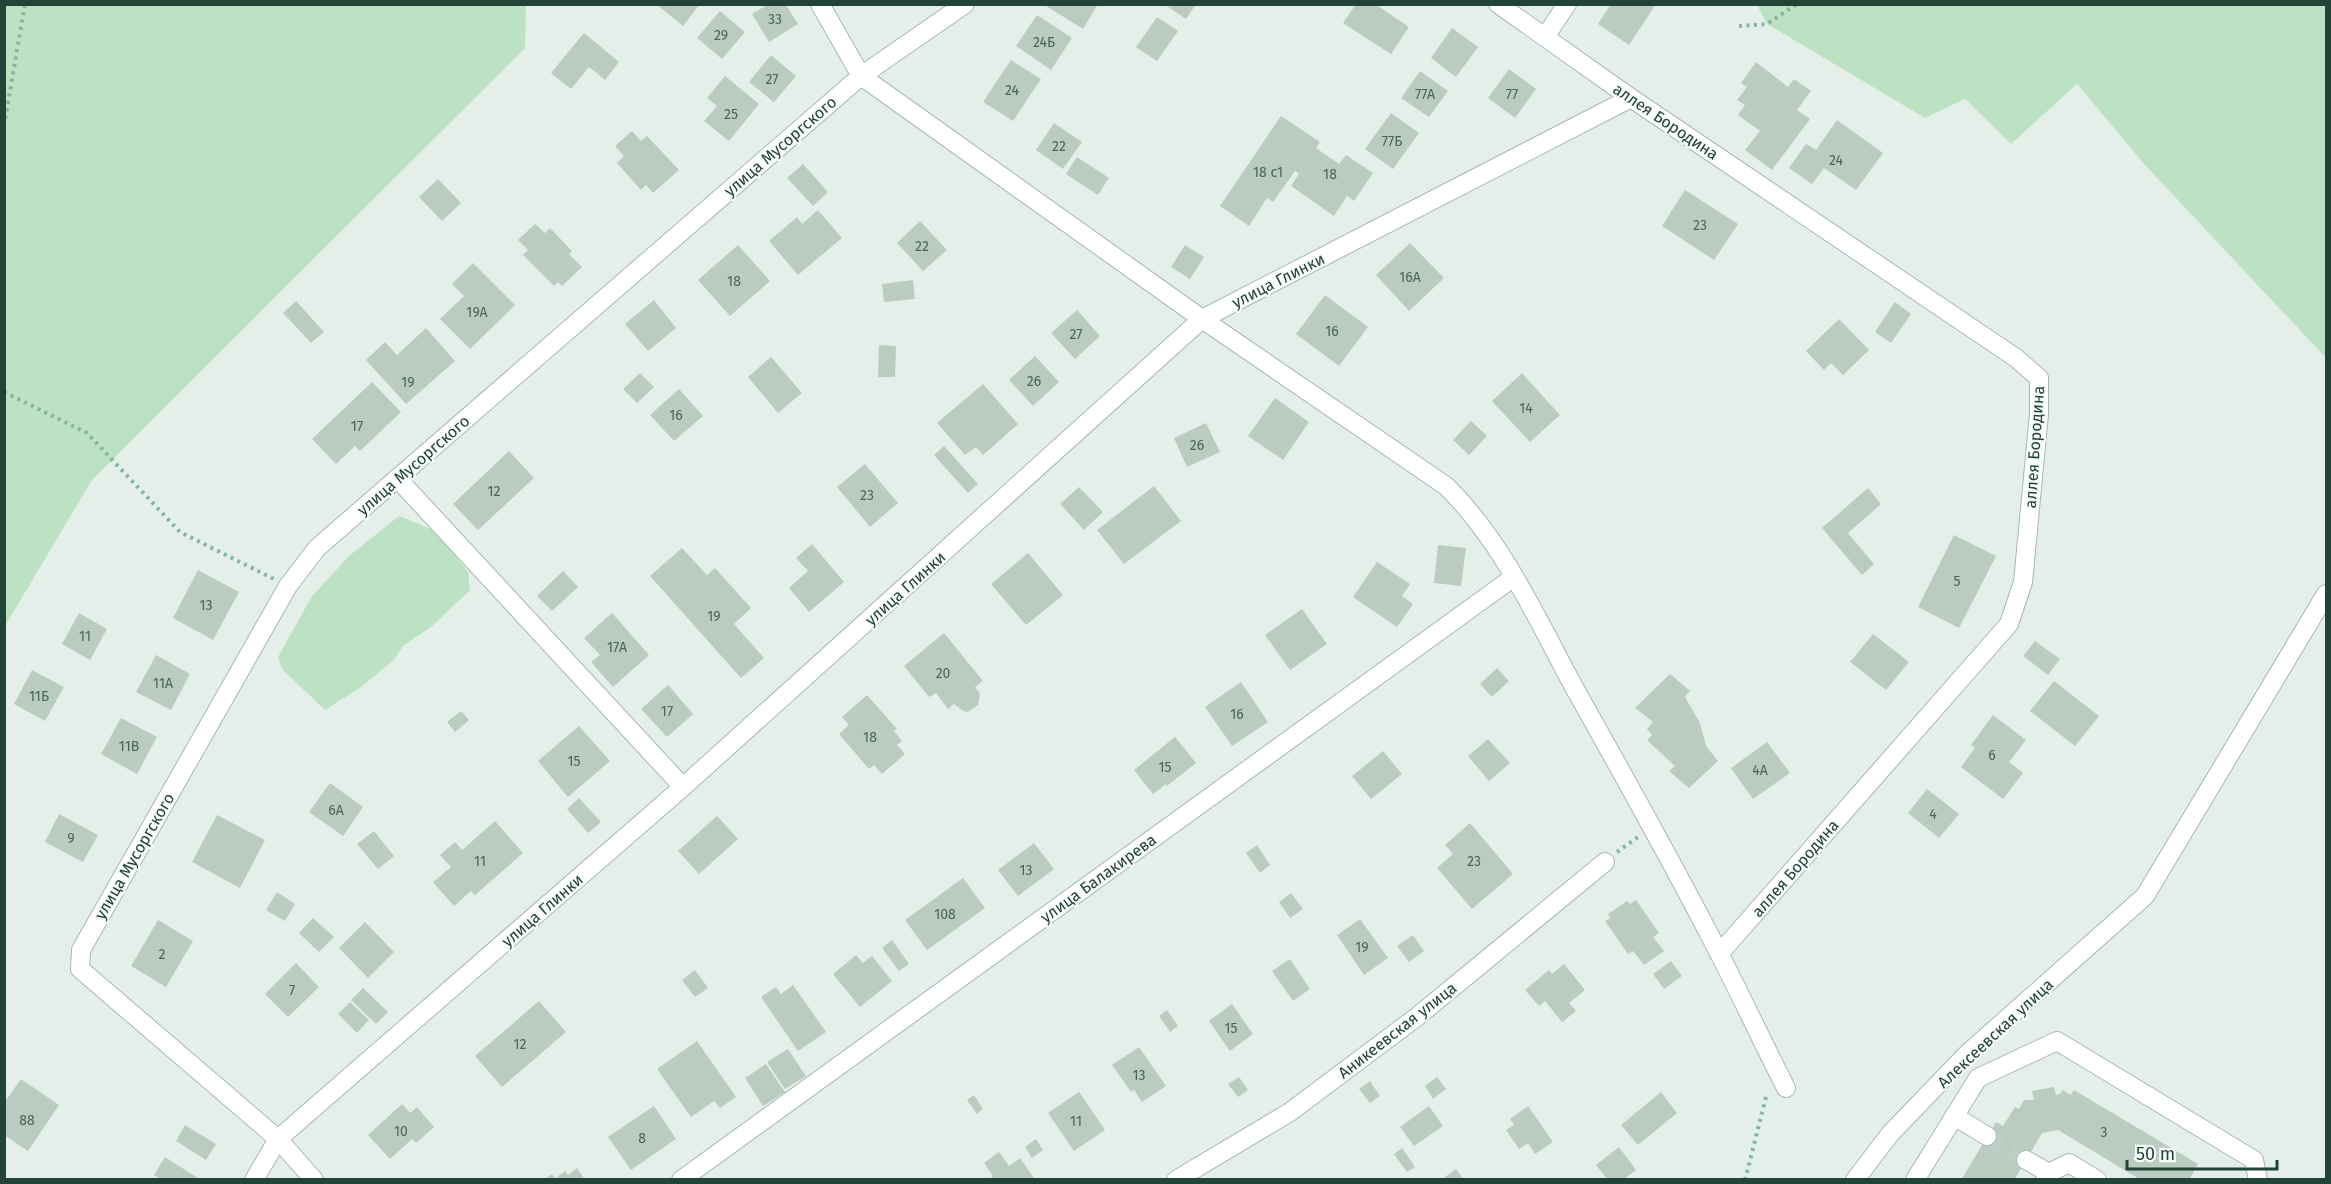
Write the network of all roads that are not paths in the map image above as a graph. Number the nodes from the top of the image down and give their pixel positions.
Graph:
1 (820, 4) edge
2 (965, 4) edge
3 (1498, 4) edge
4 (1567, 4) edge
5 (1545, 37) junction
6 (861, 76) junction
7 (1631, 98) junction
8 (1202, 319) junction
9 (397, 478) junction
10 (1514, 577) junction
11 (2326, 594) edge
12 (683, 787) junction
13 (1605, 862) road end
14 (1719, 954) junction
15 (1777, 1088) road end
16 (1954, 1116) junction
17 (1987, 1136) tunnel mouth
18 (278, 1138) junction
19 (2026, 1160) tunnel mouth
20 (2047, 1176) edge
21 (254, 1179) edge
22 (314, 1179) edge
23 (681, 1179) edge
24 (1176, 1179) edge
25 (1855, 1179) edge
26 (1915, 1179) edge
27 (2097, 1179) edge
28 (2258, 1179) edge

1 - 6 street
2 - 6 street, улица Мусоргского
3 - 5 street, аллея Бородина
4 - 5 street
5 - 7 street, аллея Бородина
6 - 8 street
6 - 9 street, улица Мусоргского
7 - 8 street, улица Глинки
7 - 14 street, аллея Бородина
8 - 10 street
8 - 12 street, улица Глинки
9 - 12 street
9 - 18 street, улица Мусоргского
10 - 14 street
10 - 23 street, улица Балакирева
11 - 25 street, Алексеевская улица
12 - 18 street, улица Глинки
13 - 24 street, Аникеевская улица
14 - 15 street
16 - 17 street
16 - 26 street
16 - 28 street
18 - 21 street, улица Глинки
18 - 22 street
19 - 20 street
20 - 27 street

